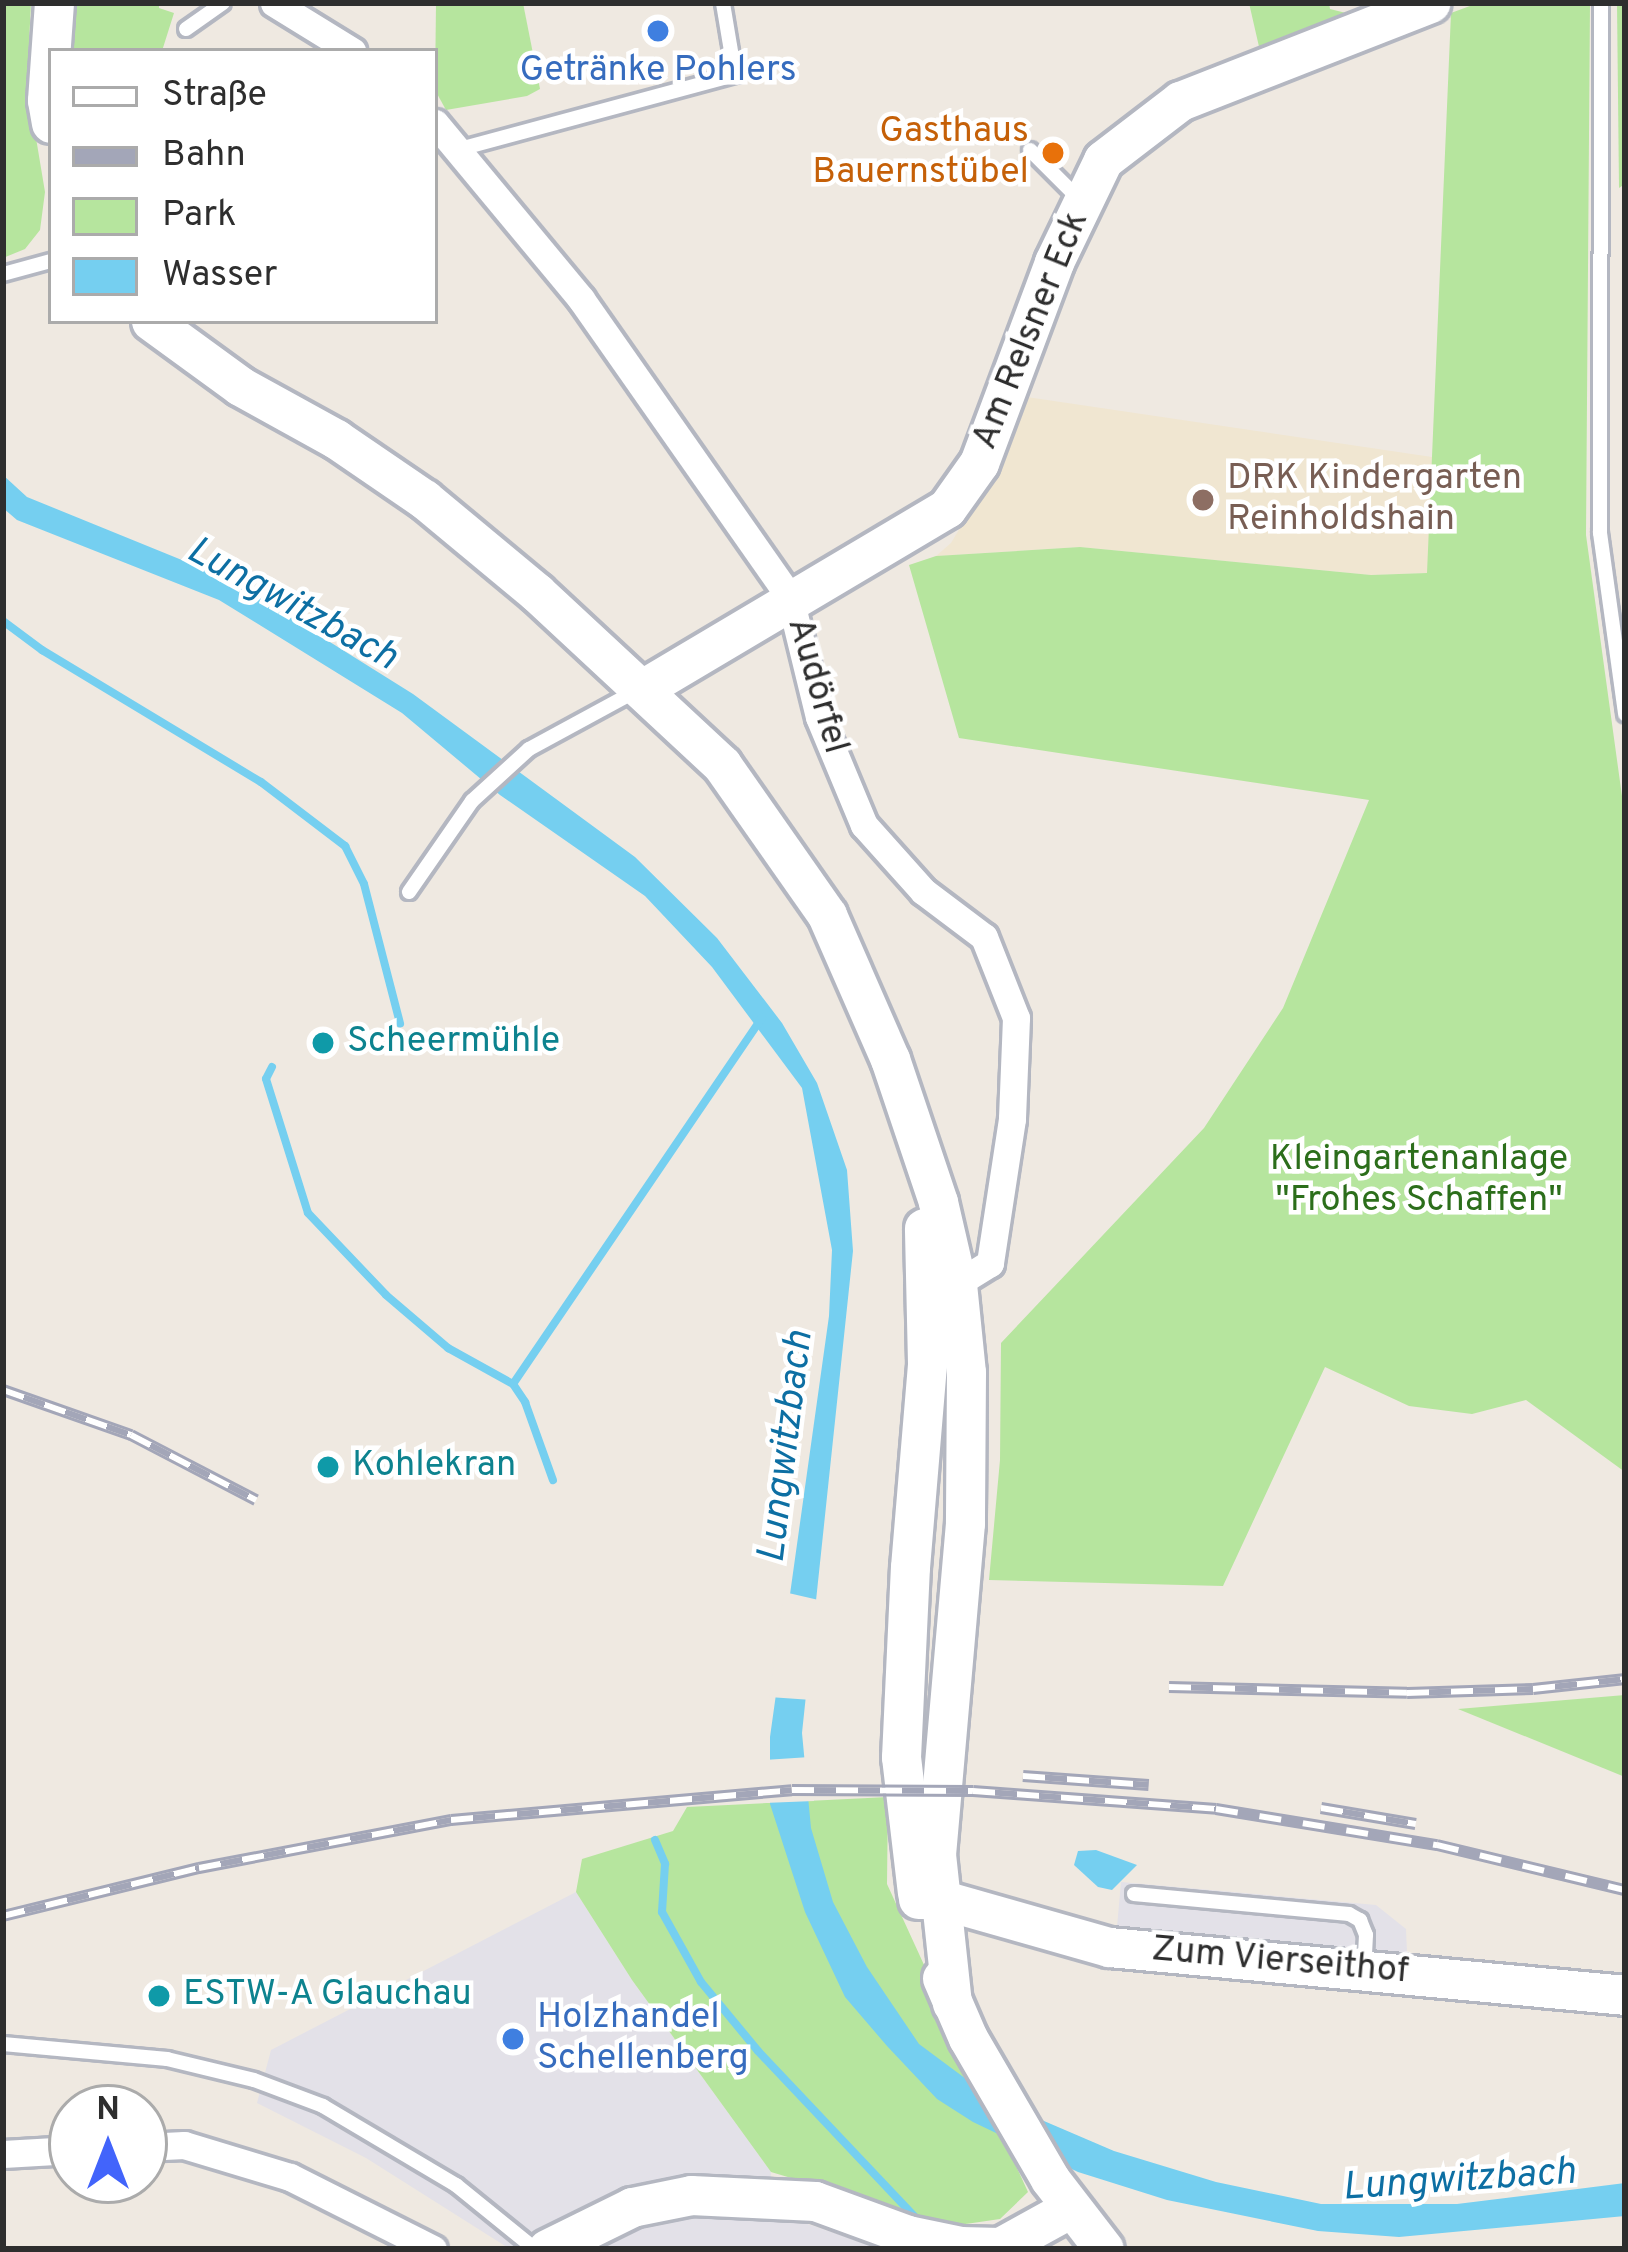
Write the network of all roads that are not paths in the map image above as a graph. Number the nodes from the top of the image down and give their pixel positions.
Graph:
1 (54, 3) edge
2 (223, 3) edge
3 (274, 3) edge
4 (723, 3) edge
5 (1430, 3) edge
6 (1601, 3) edge
7 (186, 29) dead end
8 (51, 48) edge
9 (347, 48) edge
10 (438, 126) edge
11 (460, 149) junction
12 (1030, 150) dead end
13 (1082, 202) junction
14 (48, 262) edge
15 (3, 274) edge
16 (156, 324) edge
17 (790, 598) junction
18 (644, 688) junction
19 (1625, 714) edge
20 (409, 892) dead end
21 (911, 1122) junction
22 (956, 1284) junction
23 (1134, 1894) dead end
24 (929, 1899) junction
25 (1364, 1969) junction
26 (1625, 1995) edge
27 (3, 2044) edge
28 (168, 2146) edge
29 (48, 2151) edge
30 (3, 2154) edge
31 (1059, 2194) junction
32 (960, 2246) edge
33 (433, 2249) edge
34 (535, 2249) edge
35 (547, 2249) edge
36 (1104, 2249) edge

1 - 8 main road
2 - 7 lane
3 - 9 street
4 - 11 lane
5 - 13 main road, Am Relsner Eck
6 - 19 lane
10 - 11 street, Audörfel
11 - 17 street, Audörfel
12 - 13 lane
13 - 17 main road, Am Relsner Eck
14 - 15 lane
16 - 18 main road
17 - 18 main road, Am Relsner Eck
17 - 22 street, Audörfel
18 - 20 lane
18 - 21 main road
21 - 22 main road
21 - 24 main road
22 - 24 main road
23 - 25 lane
24 - 25 main road, Zum Vierseithof
24 - 31 main road
25 - 26 main road, Zum Vierseithof
27 - 34 lane
28 - 33 street
29 - 30 street
31 - 32 main road
31 - 36 main road
32 - 35 main road

